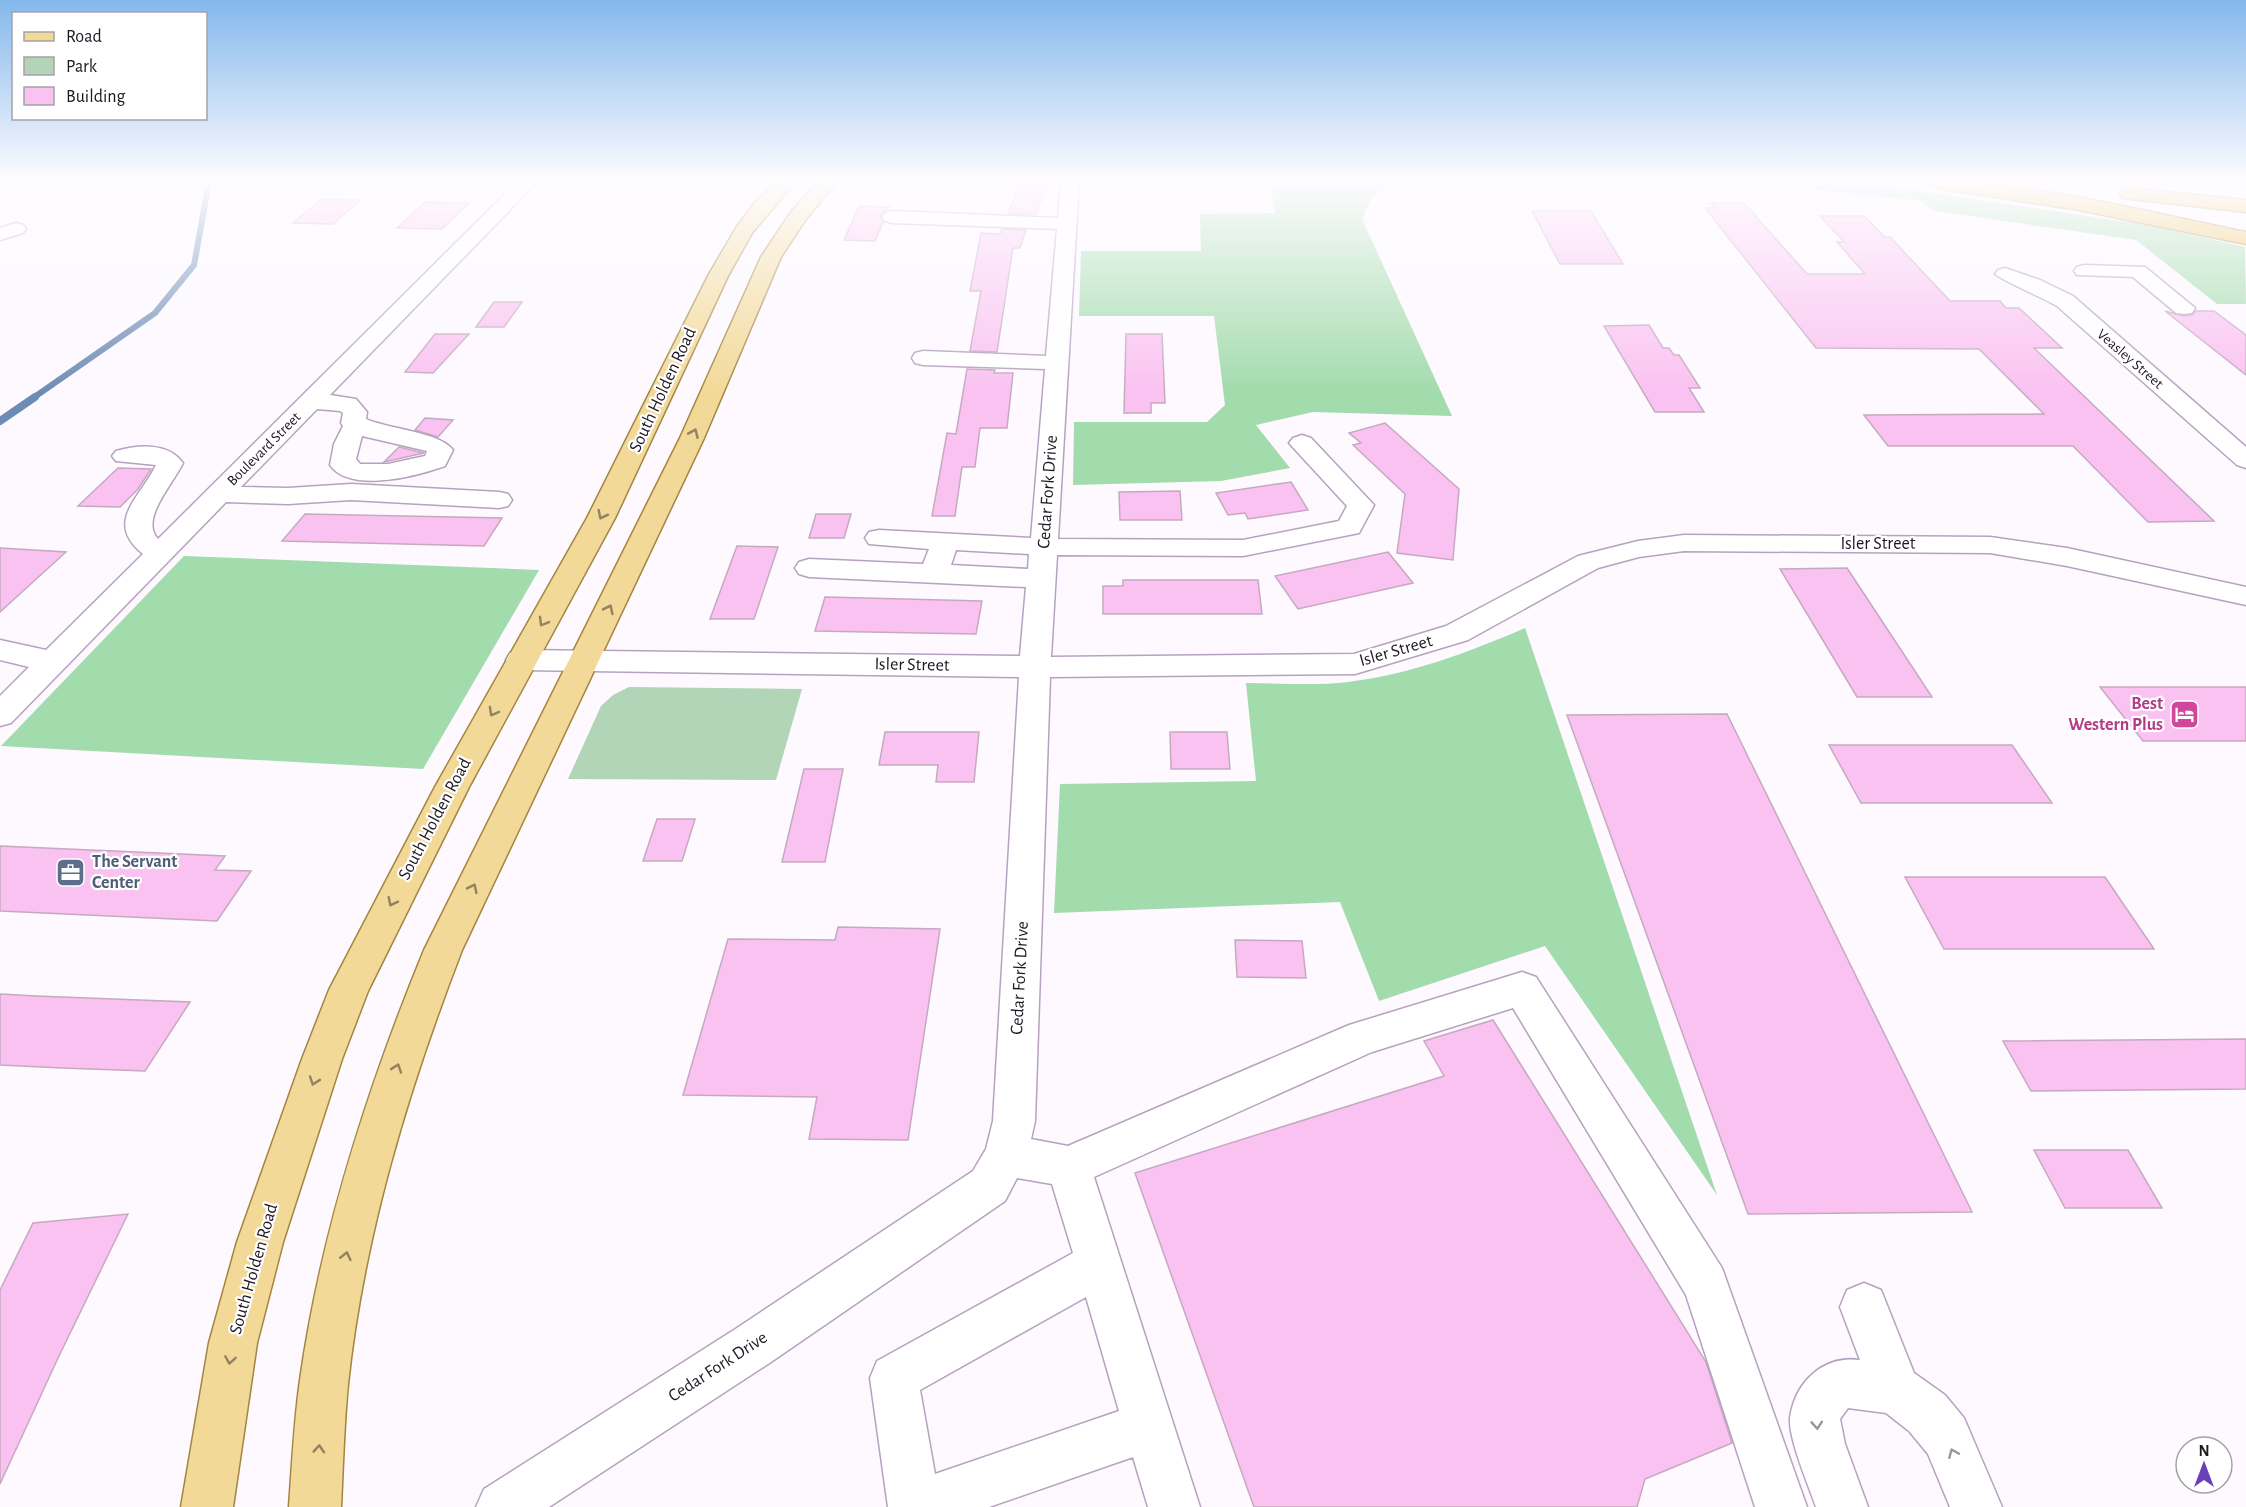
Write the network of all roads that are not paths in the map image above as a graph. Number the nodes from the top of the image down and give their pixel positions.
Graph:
1 (459, 252) edge
2 (731, 252) edge
3 (774, 252) edge
4 (1065, 252) edge
5 (2084, 271) dead end
6 (2005, 274) dead end
7 (2184, 308) dead end
8 (923, 357) dead end
9 (1057, 363) junction
10 (312, 401) junction
11 (356, 424) dead end
12 (1302, 443) dead end
13 (125, 456) dead end
14 (2246, 460) edge
15 (220, 494) junction
16 (499, 500) dead end
17 (879, 538) dead end
18 (945, 541) junction
19 (160, 554) junction
20 (1042, 563) junction
21 (810, 568) dead end
22 (934, 573) junction
23 (2246, 596) edge
24 (0, 650) edge
25 (521, 660) junction
26 (53, 662) junction
27 (583, 662) junction
28 (1035, 667) junction
29 (0, 715) edge
30 (1006, 1155) junction
31 (1069, 1167) junction
32 (1099, 1264) junction
33 (1864, 1307) dead end
34 (1896, 1390) junction
35 (1149, 1426) junction
36 (506, 1506) edge
37 (207, 1507) edge
38 (315, 1507) edge
39 (914, 1507) edge
40 (1174, 1507) edge
41 (1781, 1507) edge
42 (1842, 1507) edge
43 (1976, 1507) edge

1 - 10 street, Boulevard Street
2 -> 25 main road, South Holden Road
27 -> 3 main road
4 - 9 street, Cedar Fork Drive
5 - 7 street
6 - 14 street, Veasley Street
8 - 9 street
9 - 20 street, Cedar Fork Drive
10 - 11 street
10 - 15 street, Boulevard Street
12 - 20 street
13 - 19 street
15 - 16 street
15 - 19 street, Boulevard Street
17 - 18 street
18 - 20 street
18 - 22 street
19 - 26 street, Boulevard Street
20 - 22 street
20 - 28 street, Cedar Fork Drive
21 - 22 street
23 - 28 street, Isler Street
24 - 26 street
25 - 27 street, Isler Street
25 -> 37 main road, South Holden Road
26 - 29 street, Boulevard Street
27 - 28 street, Isler Street
38 -> 27 main road
28 - 30 street, Cedar Fork Drive
30 - 31 street
30 - 36 street, Cedar Fork Drive
31 - 32 street
31 - 41 street
32 - 35 street
32 - 39 street
33 - 34 street
34 -> 42 street
43 -> 34 street
35 - 39 street
35 - 40 street

